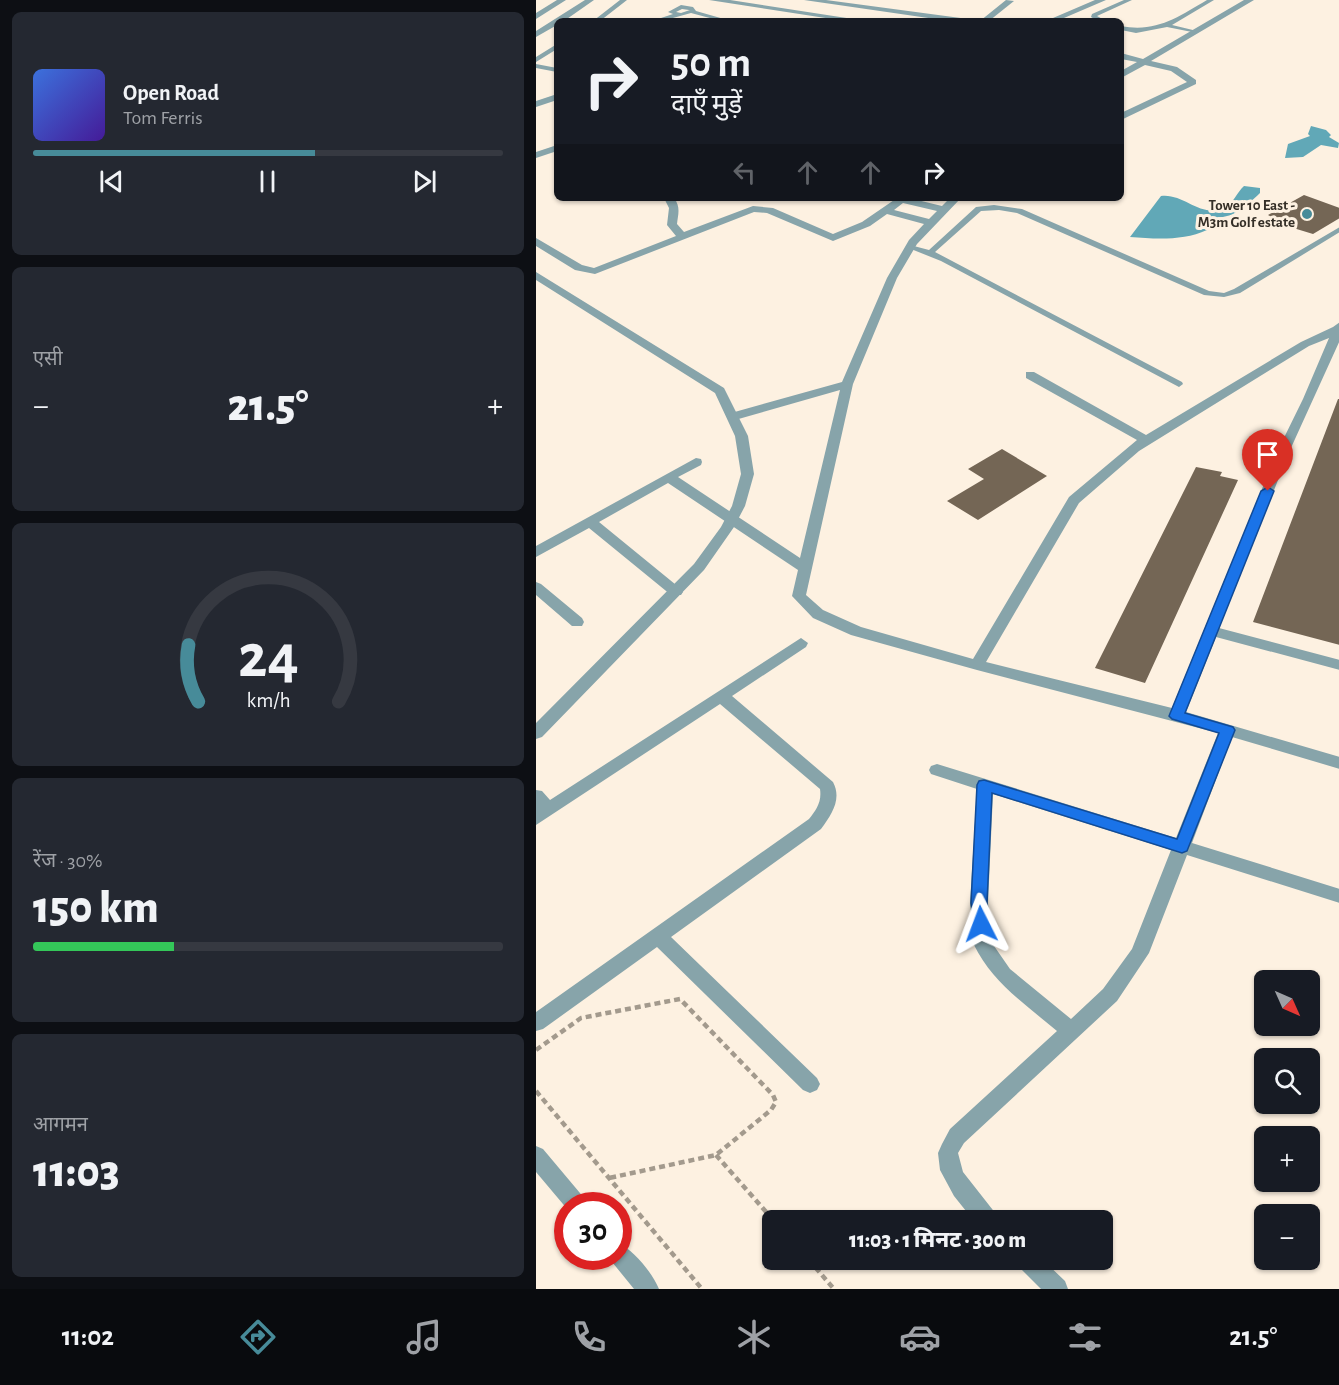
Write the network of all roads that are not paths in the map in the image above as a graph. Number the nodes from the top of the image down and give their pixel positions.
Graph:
1 (562, 0) edge
2 (590, 0) edge
3 (623, 0) edge
4 (698, 0) edge
5 (713, 0) edge
6 (802, 0) edge
7 (808, 0) edge
8 (1009, 0) edge
9 (1024, 0) edge
10 (1102, 0) edge
11 (1129, 0) edge
12 (1211, 0) edge
13 (1250, 0) edge
14 (691, 10) junction
15 (788, 10) junction
16 (536, 17) edge
17 (562, 18) edge
18 (600, 18) edge
19 (666, 18) edge
20 (718, 18) edge
21 (842, 18) edge
22 (945, 18) edge
23 (987, 18) edge
24 (1057, 18) edge
25 (1096, 18) edge
26 (554, 23) edge
27 (1166, 25) junction
28 (1124, 29) edge
29 (1195, 32) junction
30 (536, 35) edge
31 (554, 48) edge
32 (1124, 57) edge
33 (536, 60) edge
34 (1143, 61) junction
35 (554, 63) edge
36 (536, 66) edge
37 (554, 69) edge
38 (1124, 73) edge
39 (554, 98) edge
40 (536, 104) edge
41 (1124, 116) edge
42 (554, 149) edge
43 (536, 155) edge
44 (672, 201) edge
45 (900, 201) edge
46 (910, 201) edge
47 (953, 201) edge
48 (944, 210) junction
49 (887, 211) junction
50 (931, 223) junction
51 (1340, 229) edge
52 (683, 237) junction
53 (536, 241) edge
54 (910, 247) junction
55 (930, 253) junction
56 (536, 275) edge
57 (1338, 328) edge
58 (1030, 375) dead end
59 (847, 384) junction
60 (1179, 384) dead end
61 (735, 416) junction
62 (1146, 440) junction
63 (696, 462) dead end
64 (670, 478) junction
65 (730, 520) junction
66 (591, 523) junction
67 (536, 552) edge
68 (805, 568) junction
69 (536, 587) edge
70 (676, 592) junction
71 (577, 622) dead end
72 (1211, 632) junction
73 (801, 642) dead end
74 (977, 665) junction
75 (1340, 665) edge
76 (721, 696) junction
77 (1177, 716) junction
78 (1228, 730) junction
79 (536, 734) edge
80 (1340, 763) edge
81 (937, 770) dead end
82 (984, 785) junction
83 (536, 796) edge
84 (542, 814) edge
85 (1182, 847) junction
86 (1340, 896) edge
87 (658, 936) junction
88 (536, 1023) edge
89 (1071, 1031) junction
90 (810, 1084) dead end
91 (536, 1156) edge
92 (566, 1192) edge
93 (977, 1210) edge
94 (632, 1270) edge
95 (1038, 1270) edge
96 (648, 1289) edge
97 (1057, 1289) edge

1 - 16 street
2 - 17 street
3 - 18 lane
4 - 14 lane
5 - 15 street
6 - 15 street
7 - 22 street
8 - 9 street
8 - 23 street
10 - 24 street
11 - 25 lane
12 - 27 lane
13 - 29 street
14 - 19 lane
14 - 20 lane
15 - 21 street
26 - 30 street
27 - 28 lane
27 - 29 lane
29 - 34 street
31 - 33 lane
32 - 34 street
33 - 35 lane
34 - 38 street
34 - 41 street
36 - 37 lane
39 - 40 street
42 - 43 street
44 - 52 street
45 - 49 street
46 - 48 street
47 - 48 street
48 - 50 street
49 - 50 street
49 - 52 street
50 - 54 street
51 - 55 lane
52 - 53 street
54 - 55 lane
54 - 59 street
55 - 60 lane
56 - 61 street
57 - 62 street
57 - 72 street
58 - 62 street
59 - 61 street
59 - 68 street
61 - 65 street
62 - 74 street
63 - 64 street
64 - 65 street
64 - 66 street
65 - 68 street
65 - 70 street
66 - 67 street
66 - 70 street
68 - 74 street
69 - 71 street
70 - 79 street
72 - 75 street
72 - 77 street
73 - 76 street
74 - 77 street
76 - 84 street
76 - 87 street
77 - 78 street
78 - 80 street
78 - 85 street
81 - 82 street
82 - 85 street
82 - 89 street
83 - 84 street
85 - 86 street
85 - 89 street
87 - 88 street
87 - 90 street
89 - 93 street
91 - 92 street
94 - 96 street
95 - 97 street

